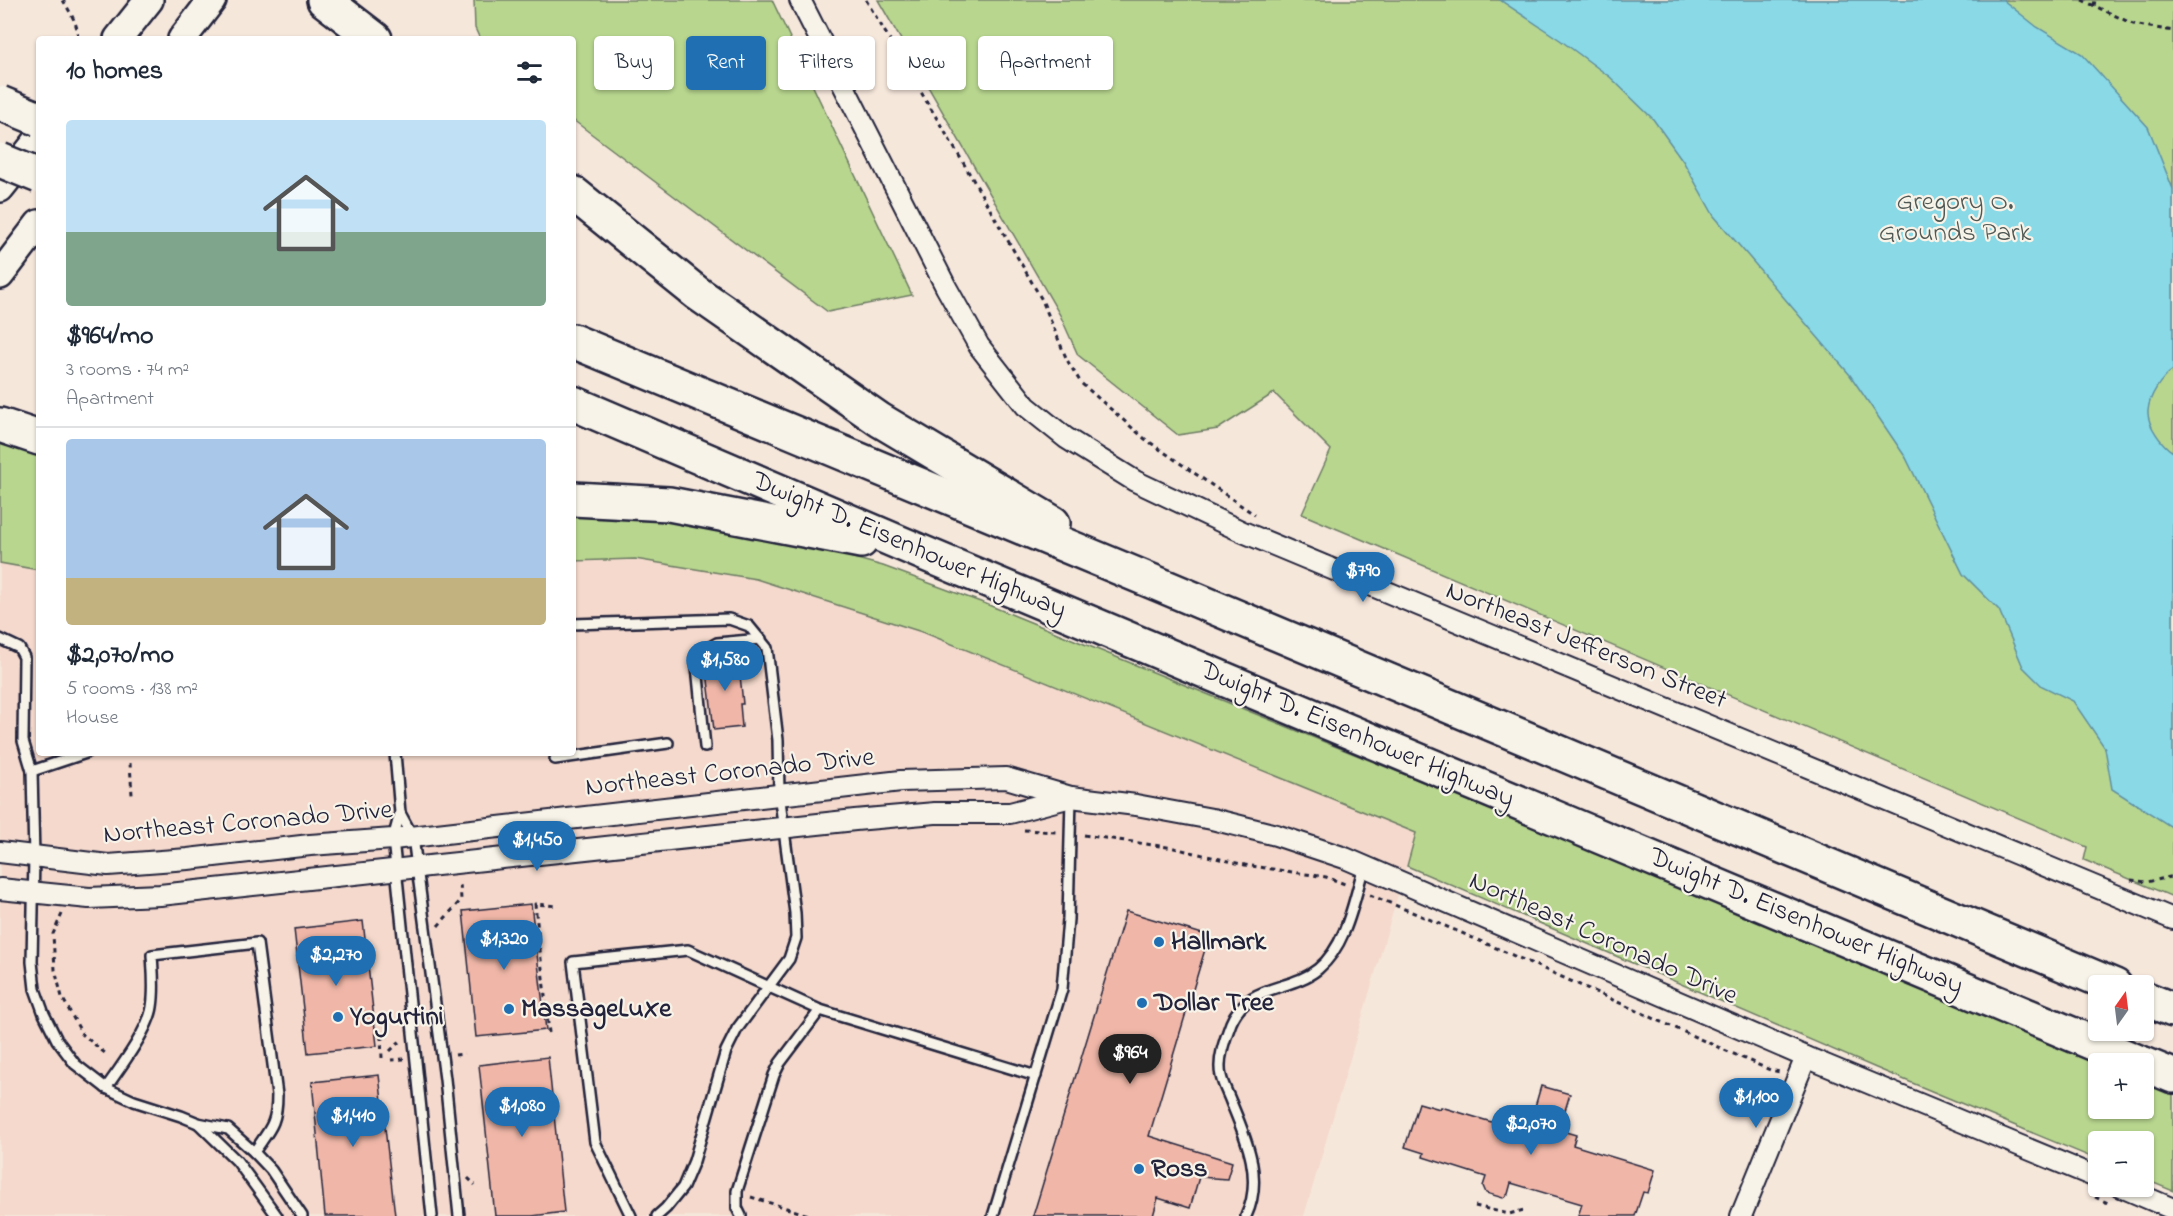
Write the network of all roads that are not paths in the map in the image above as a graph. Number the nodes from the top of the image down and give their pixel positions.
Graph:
1 (149, 0) edge
2 (212, 0) edge
3 (324, 0) edge
4 (800, 0) edge
5 (120, 36) edge
6 (184, 36) edge
7 (371, 36) edge
8 (0, 103) edge
9 (36, 118) edge
10 (36, 143) edge
11 (0, 160) edge
12 (36, 175) edge
13 (0, 188) edge
14 (576, 195) edge
15 (36, 228) edge
16 (0, 275) edge
17 (576, 343) edge
18 (576, 404) edge
19 (0, 425) edge
20 (36, 437) edge
21 (576, 499) edge
22 (928, 555) junction
23 (1156, 583) junction
24 (576, 624) edge
25 (0, 639) edge
26 (761, 639) junction
27 (668, 743) dead end
28 (705, 747) dead end
29 (77, 756) edge
30 (395, 756) edge
31 (555, 759) dead end
32 (32, 771) junction
33 (779, 793) junction
34 (1071, 797) junction
35 (400, 813) junction
36 (783, 828) junction
37 (413, 837) junction
38 (393, 839) junction
39 (0, 852) edge
40 (34, 857) junction
41 (1364, 866) junction
42 (417, 867) junction
43 (396, 869) junction
44 (0, 889) edge
45 (33, 894) junction
46 (2173, 919) edge
47 (2089, 975) edge
48 (769, 987) junction
49 (2154, 1002) edge
50 (820, 1010) junction
51 (2173, 1010) edge
52 (2117, 1053) edge
53 (1806, 1057) junction
54 (2154, 1068) edge
55 (1036, 1076) junction
56 (2173, 1076) edge
57 (106, 1088) junction
58 (198, 1123) junction
59 (254, 1152) junction
60 (2088, 1184) edge
61 (2123, 1197) edge
62 (2173, 1209) edge
63 (277, 1216) edge
64 (302, 1216) edge
65 (432, 1216) edge
66 (459, 1216) edge
67 (631, 1216) edge
68 (657, 1216) edge
69 (741, 1216) edge
70 (993, 1216) edge
71 (1246, 1216) edge
72 (1741, 1216) edge

1 - 5 main road
2 - 6 main road
3 - 7 highway
4 - 46 street, Northeast Jefferson Street
8 - 9 highway, bridge
10 - 13 main road
11 - 12 highway, bridge
14 - 23 highway
15 - 16 main road
17 - 23 highway
18 - 22 highway, Dwight D. Eisenhower Highway
19 - 20 highway
21 - 22 highway
22 - 52 highway, Dwight D. Eisenhower Highway
23 - 47 highway
24 - 26 lane
25 - 32 lane
26 - 28 lane
26 - 33 lane
27 - 31 lane
29 - 32 lane
30 - 35 lane
32 - 40 lane
33 - 34 street, Northeast Coronado Drive
33 - 36 lane
33 - 37 street, Northeast Coronado Drive
34 - 36 street, Northeast Coronado Drive
34 - 41 street, Northeast Coronado Drive
34 - 55 lane
35 - 37 lane
35 - 38 lane
36 - 42 street, Northeast Coronado Drive
36 - 48 lane
37 - 38 street, Northeast Coronado Drive
37 - 42 lane
38 - 40 street, Northeast Coronado Drive
38 - 43 lane
39 - 40 street, Northeast Coronado Drive
40 - 45 lane
41 - 53 street, Northeast Coronado Drive
41 - 71 lane
42 - 43 street, Northeast Coronado Drive
42 - 66 lane
43 - 45 street, Northeast Coronado Drive
43 - 65 lane
44 - 45 street, Northeast Coronado Drive
45 - 57 lane
48 - 50 lane
48 - 67 lane
48 - 68 lane
49 - 51 highway
50 - 55 lane
50 - 69 lane
53 - 60 street, Northeast Coronado Drive
53 - 72 street
54 - 56 highway, Dwight D. Eisenhower Highway
55 - 70 lane
57 - 58 lane
57 - 59 lane
58 - 59 lane
58 - 63 lane
59 - 64 lane
61 - 62 street

